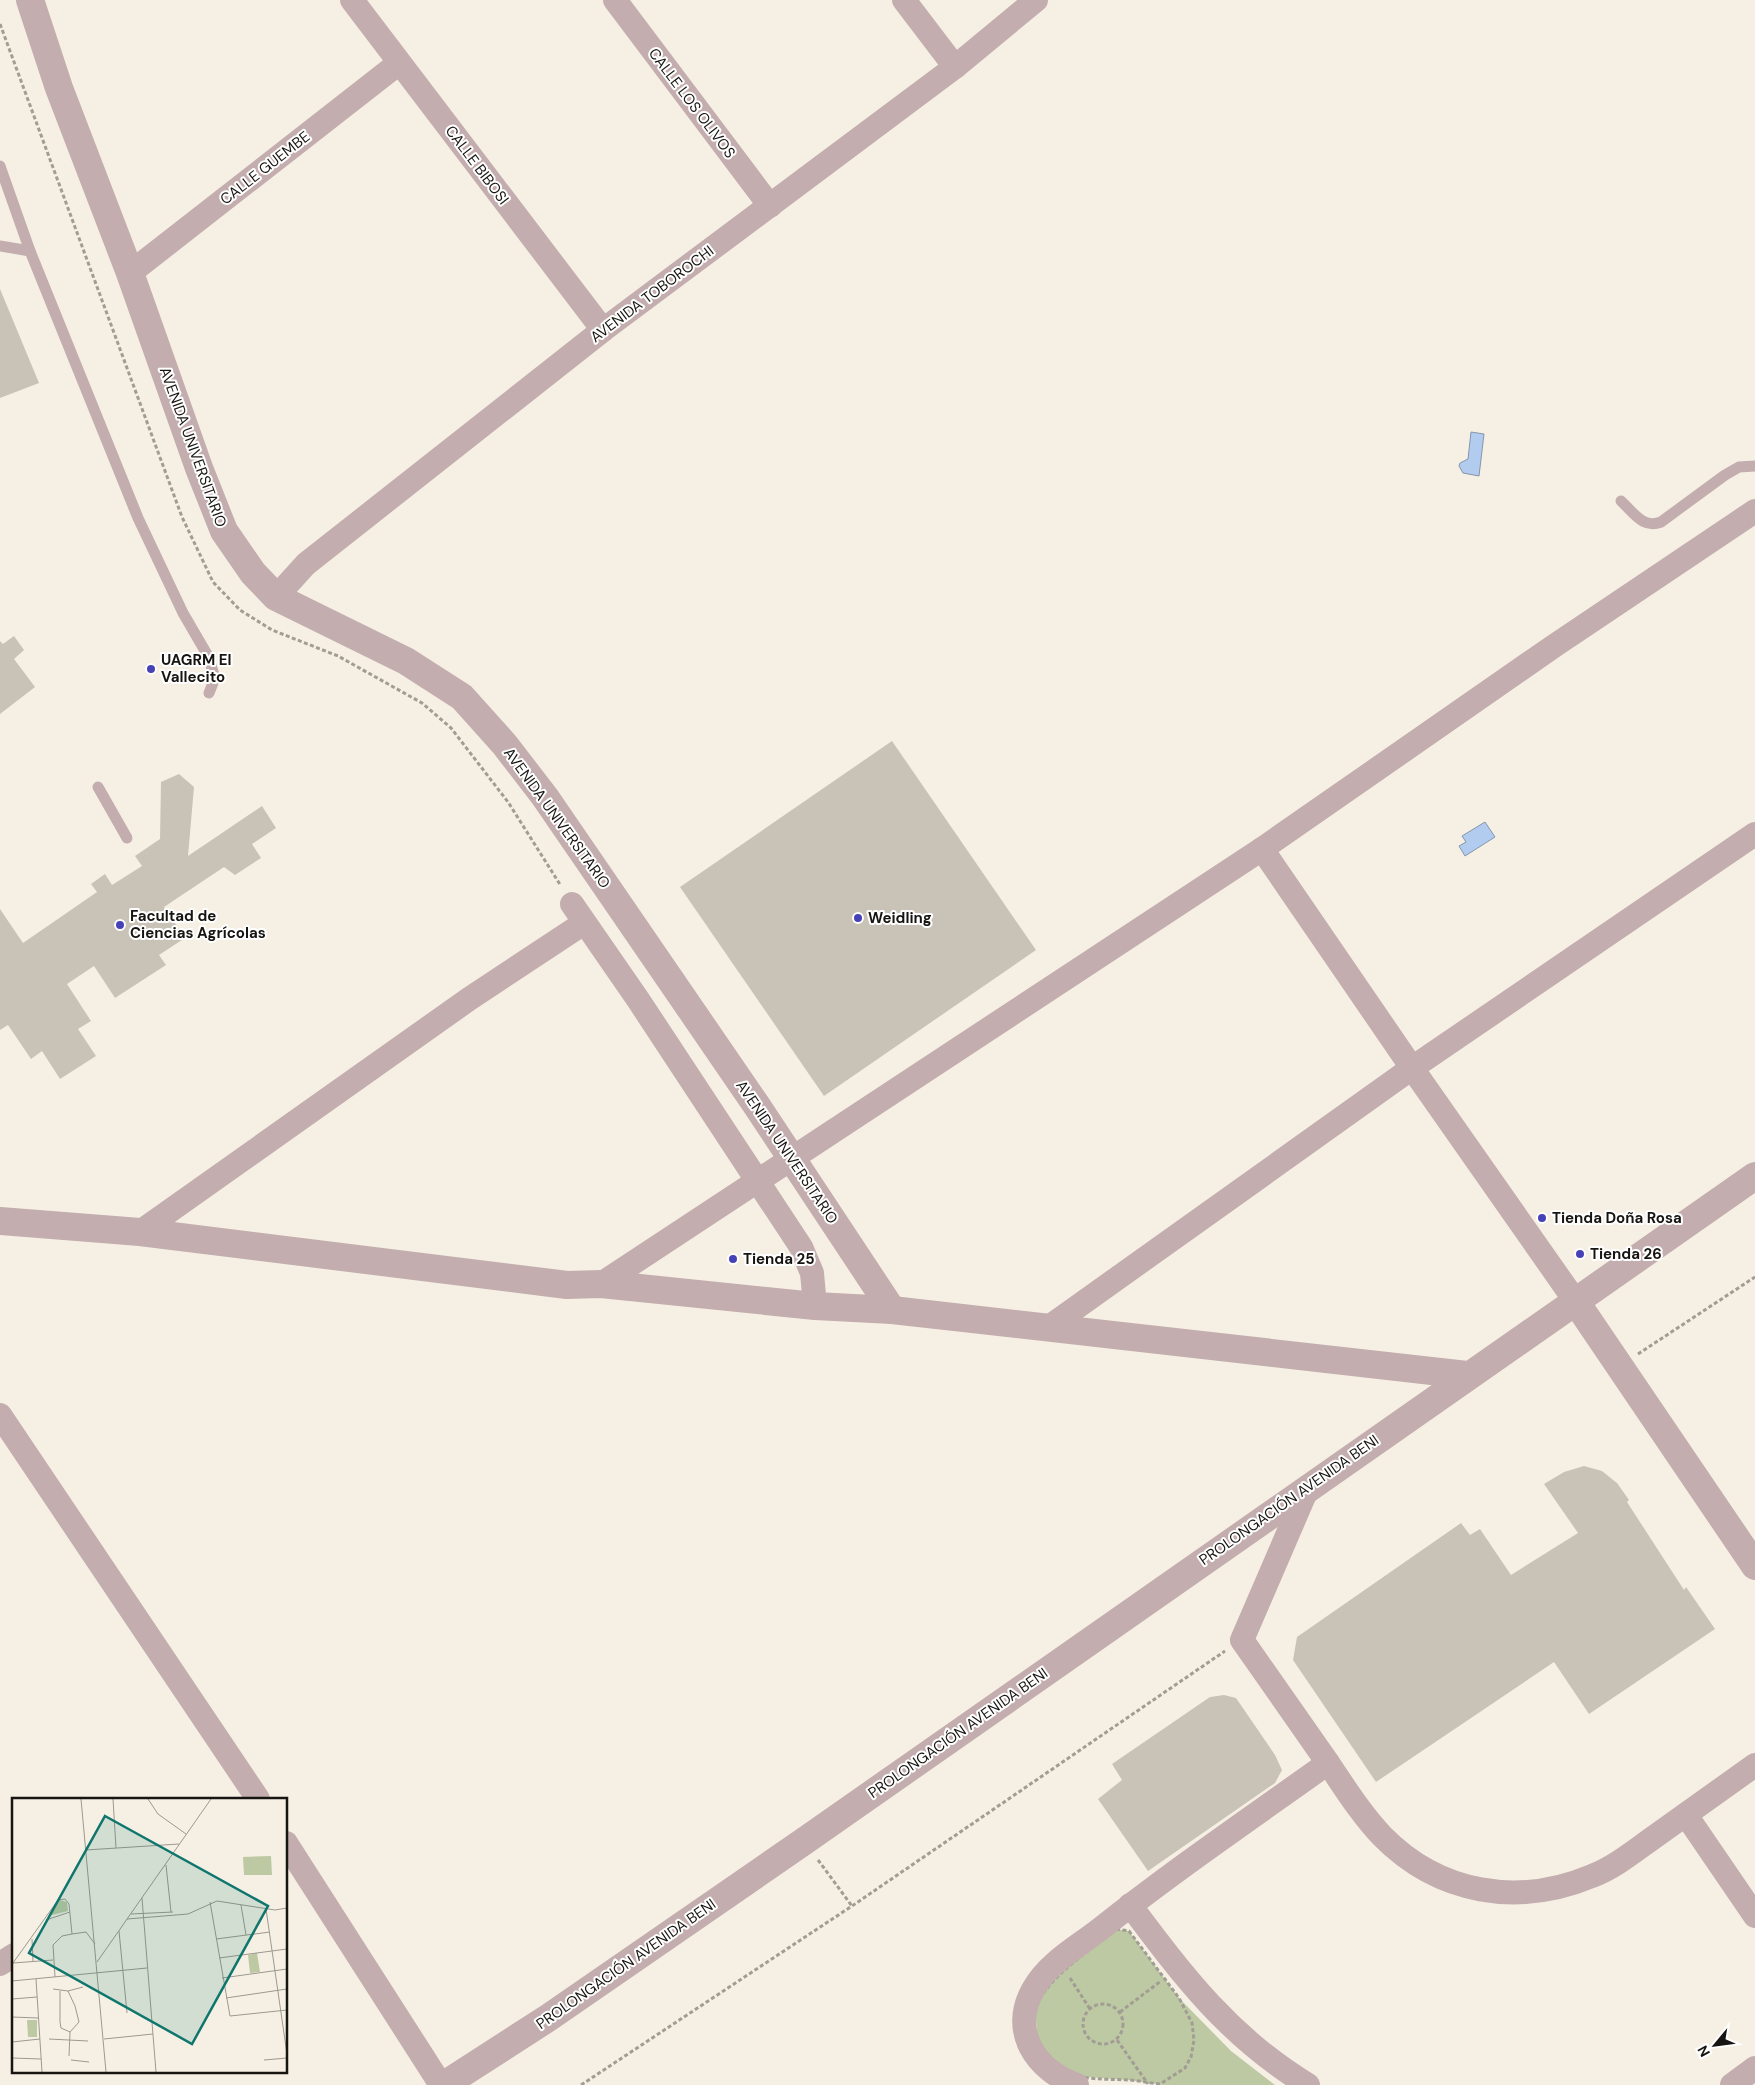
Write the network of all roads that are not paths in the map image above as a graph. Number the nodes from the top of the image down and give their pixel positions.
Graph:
1 (352, 0) edge
2 (615, 0) edge
3 (904, 0) edge
4 (1036, 0) edge
5 (35, 2) edge
6 (399, 63) junction
7 (955, 67) junction
8 (0, 166) edge
9 (770, 206) junction
10 (0, 246) edge
11 (30, 251) junction
12 (130, 273) junction
13 (603, 330) junction
14 (1755, 466) edge
15 (1622, 501) dead end
16 (1755, 511) edge
17 (276, 597) junction
18 (209, 693) dead end
19 (98, 786) dead end
20 (1755, 834) edge
21 (127, 838) dead end
22 (1262, 849) junction
23 (1412, 1068) junction
24 (792, 1158) junction
25 (1755, 1176) edge
26 (760, 1182) junction
27 (0, 1221) edge
28 (140, 1232) junction
29 (601, 1284) junction
30 (1576, 1302) junction
31 (816, 1306) junction
32 (892, 1310) junction
33 (1049, 1327) junction
34 (1467, 1375) junction
35 (0, 1415) edge
36 (1308, 1487) junction
37 (1755, 1566) edge
38 (1328, 1763) junction
39 (1755, 1765) edge
40 (257, 1798) edge
41 (1686, 1814) junction
42 (288, 1846) edge
43 (1130, 1905) junction
44 (1755, 1916) edge
45 (12, 1956) edge
46 (0, 1964) edge
47 (1755, 2068) edge
48 (443, 2085) edge
49 (1077, 2085) edge
50 (1308, 2085) edge
51 (1732, 2085) edge

1 - 6 street, CALLE BIBOSI
2 - 9 street, CALLE LOS OLIVOS
3 - 7 street
4 - 7 street, AVENIDA TOBOROCHI
5 - 12 street, AVENIDA UNIVERSITARIO
6 - 12 street, CALLE GUEMBE
6 - 13 street, CALLE BIBOSI
7 - 9 street, AVENIDA TOBOROCHI
8 - 11 lane
9 - 13 street, AVENIDA TOBOROCHI
10 - 11 lane
11 - 18 lane
12 - 17 street, AVENIDA UNIVERSITARIO
13 - 17 street, AVENIDA TOBOROCHI
14 - 15 lane
16 - 22 street
17 - 24 street, AVENIDA UNIVERSITARIO
19 - 21 lane
20 - 23 street
22 - 23 street
22 - 24 street
23 - 30 street
23 - 33 street
24 - 26 street
24 - 32 street, AVENIDA UNIVERSITARIO
25 - 30 street
26 - 28 street
26 - 29 street
26 - 31 street
27 - 28 street
28 - 29 street
29 - 31 street
30 - 34 street, PROLONGACIÓN AVENIDA BENI
30 - 37 street
31 - 32 street
32 - 33 street
33 - 34 street
34 - 36 street, PROLONGACIÓN AVENIDA BENI
35 - 40 street
36 - 38 street
36 - 48 street, PROLONGACIÓN AVENIDA BENI
38 - 41 street
38 - 43 street
39 - 41 street
41 - 44 street
42 - 48 street
43 - 49 street
43 - 50 street
45 - 46 street
47 - 51 street

